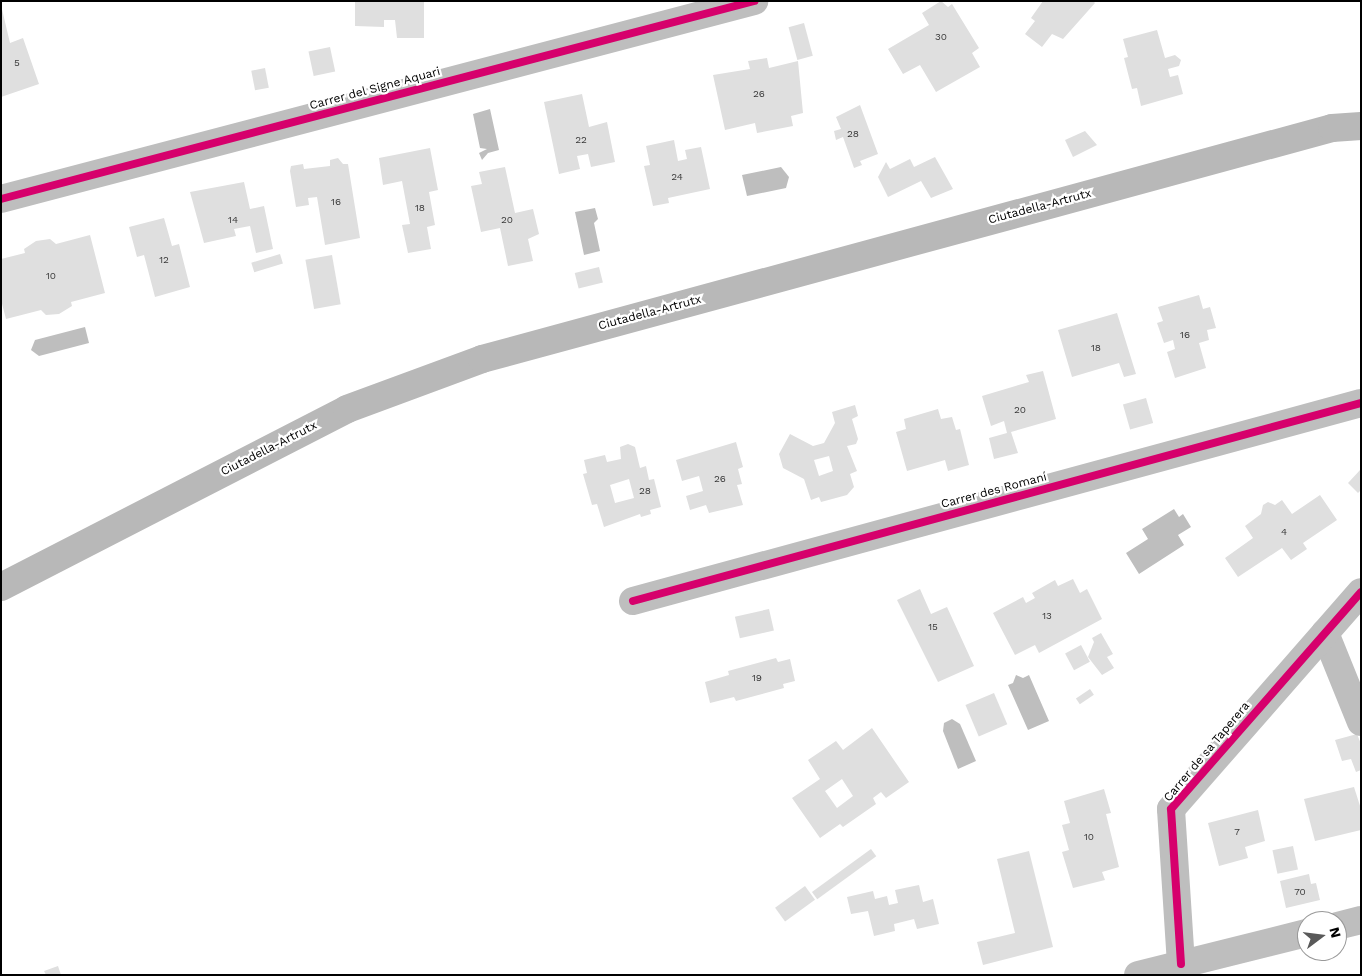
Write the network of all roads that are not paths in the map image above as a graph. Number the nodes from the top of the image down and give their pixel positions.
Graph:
1 (754, 1) edge
2 (1361, 107) edge
3 (1361, 126) edge
4 (1332, 128) junction
5 (1, 199) edge
6 (1361, 403) edge
7 (1, 587) edge
8 (1361, 592) edge
9 (633, 601) dead end
10 (1325, 633) junction
11 (1361, 722) edge
12 (1361, 920) edge
13 (1347, 924) edge
14 (1297, 935) edge
15 (1181, 964) junction
16 (1138, 975) edge

1 - 5 street, Carrer del Signe Aquari
2 - 4 main road
3 - 4 main road
4 - 7 main road, Ciutadella-Artrutx
6 - 9 street, Carrer des Romaní
8 - 10 street, Carrer de sa Taperera
10 - 11 street
10 - 15 street, Carrer de sa Taperera
12 - 13 street
14 - 15 street
15 - 16 street

